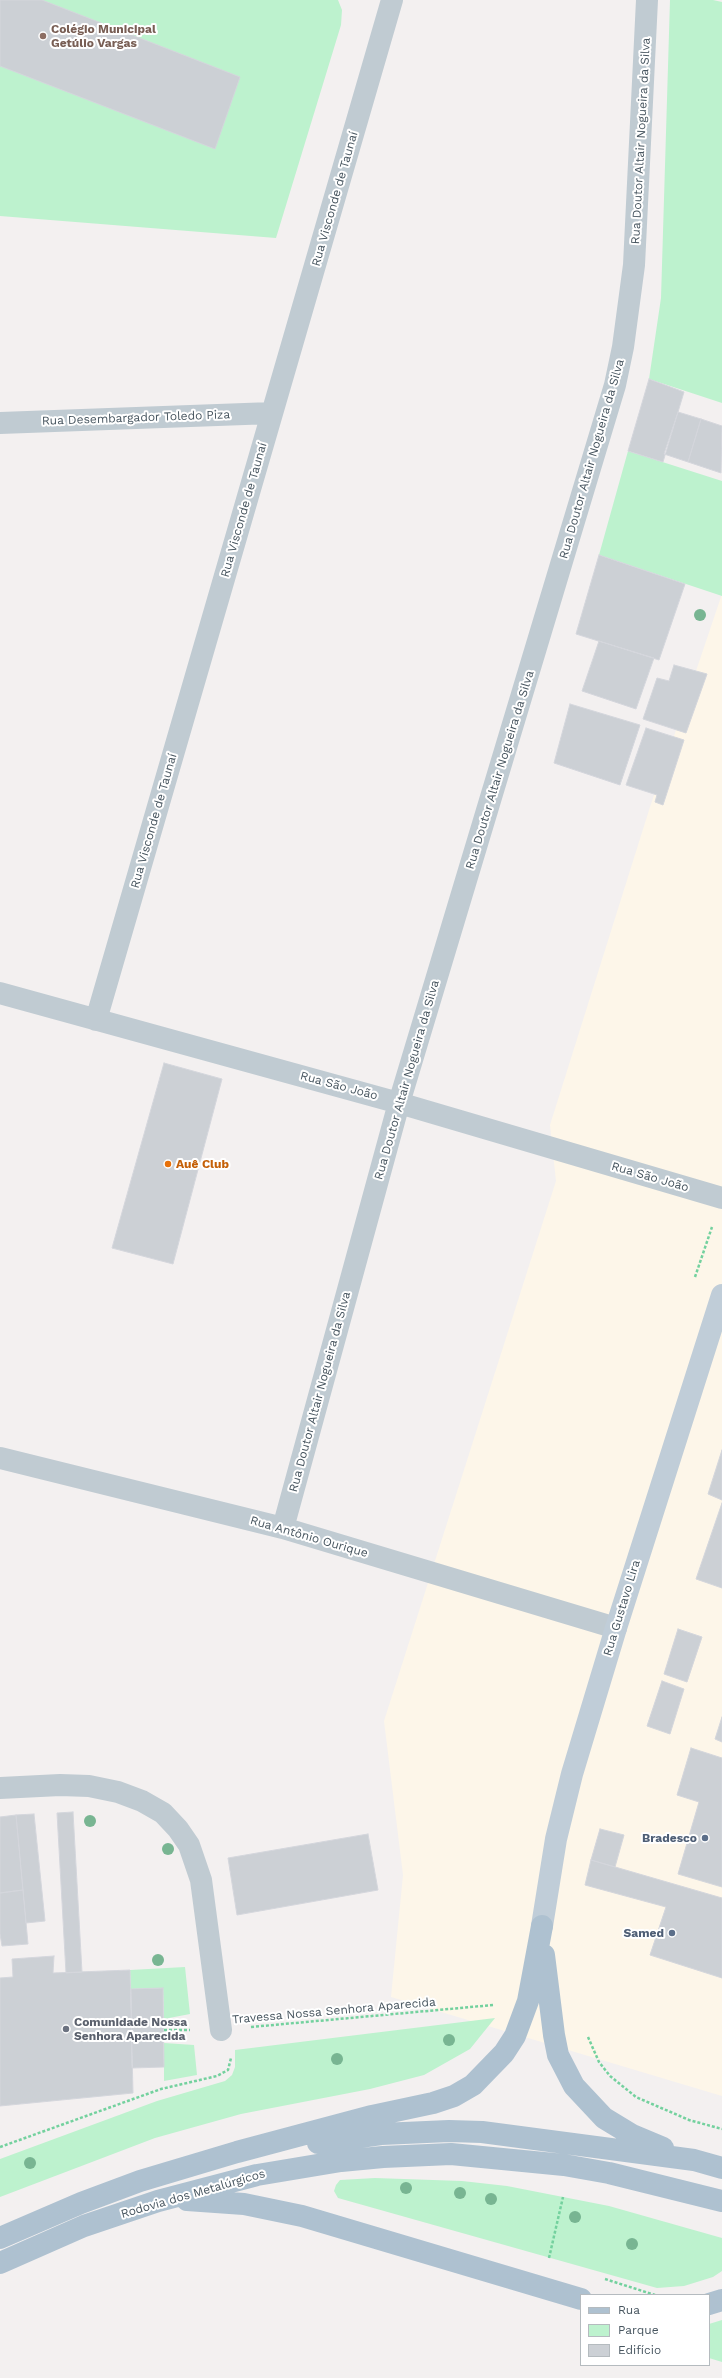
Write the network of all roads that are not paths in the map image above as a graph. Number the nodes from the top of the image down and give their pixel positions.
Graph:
1 (392, 0) edge
2 (647, 0) edge
3 (272, 413) junction
4 (0, 424) edge
5 (0, 993) edge
6 (96, 1020) junction
7 (399, 1103) junction
8 (722, 1198) edge
9 (722, 1295) edge
10 (0, 1458) edge
11 (283, 1528) junction
12 (616, 1628) junction
13 (0, 1788) edge
14 (542, 1926) junction
15 (221, 2030) road end
16 (237, 2152) junction
17 (694, 2160) junction
18 (722, 2168) edge
19 (158, 2201) junction
20 (722, 2201) edge
21 (0, 2238) edge
22 (0, 2263) edge
23 (580, 2299) edge
24 (722, 2300) edge
25 (710, 2304) edge

1 - 3 street, Rua Visconde de Taunaí
2 - 7 street, Rua Doutor Altair Nogueira da Silva
3 - 4 street, Rua Desembargador Toledo Piza
3 - 6 street, Rua Visconde de Taunaí
5 - 6 street, Rua São João
6 - 7 street, Rua São João
7 - 8 street, Rua São João
7 - 11 street, Rua Doutor Altair Nogueira da Silva
9 - 12 main road, Rua Gustavo Lira
10 - 11 street, Rua Antônio Ourique
11 - 12 street, Rua Antônio Ourique
12 - 14 main road, Rua Gustavo Lira
13 - 15 street
14 - 16 main road
14 - 17 main road
16 - 17 main road
16 - 21 main road, Rodovia dos Metalúrgicos
17 - 18 main road
19 - 20 main road, Rodovia dos Metalúrgicos
19 - 22 main road, Rodovia dos Metalúrgicos
19 - 23 main road
24 - 25 main road

